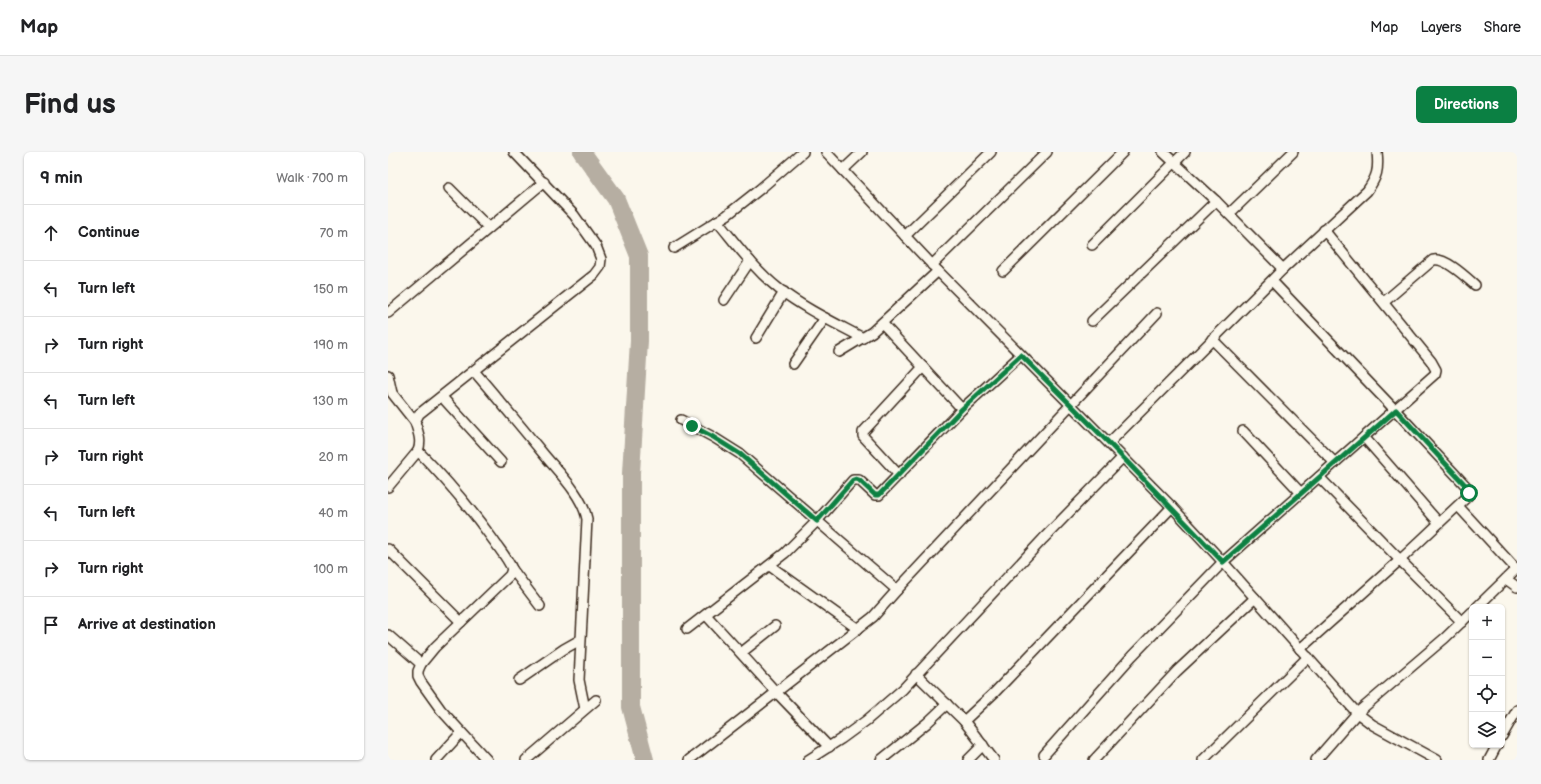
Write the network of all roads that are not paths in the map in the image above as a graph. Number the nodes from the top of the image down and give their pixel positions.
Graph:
1 (514, 152) edge
2 (803, 152) edge
3 (826, 152) edge
4 (862, 152) edge
5 (991, 152) edge
6 (1047, 152) edge
7 (1123, 152) edge
8 (1163, 152) edge
9 (1185, 152) edge
10 (1293, 152) edge
11 (1377, 152) edge
12 (1175, 163) junction
13 (843, 170) junction
14 (544, 182) junction
15 (449, 188) dead end
16 (1216, 201) junction
17 (1229, 214) junction
18 (717, 221) junction
19 (489, 228) junction
20 (1324, 230) junction
21 (905, 236) junction
22 (1092, 246) dead end
23 (674, 248) dead end
24 (750, 261) junction
25 (935, 268) junction
26 (1283, 269) junction
27 (1003, 271) dead end
28 (1272, 280) junction
29 (1475, 284) dead end
30 (784, 292) junction
31 (724, 300) dead end
32 (1384, 302) junction
33 (388, 313) edge
34 (1157, 314) dead end
35 (825, 318) junction
36 (1092, 321) dead end
37 (882, 323) junction
38 (756, 338) dead end
39 (863, 338) junction
40 (1212, 339) junction
41 (840, 352) dead end
42 (1021, 355) junction
43 (793, 364) dead end
44 (923, 367) junction
45 (474, 371) junction
46 (388, 375) edge
47 (442, 397) junction
48 (1071, 404) junction
49 (962, 409) junction
50 (1396, 410) junction
51 (681, 420) dead end
52 (415, 422) junction
53 (1243, 432) dead end
54 (1364, 437) junction
55 (1109, 443) junction
56 (418, 451) junction
57 (1123, 457) junction
58 (501, 462) dead end
59 (1335, 462) junction
60 (899, 475) junction
61 (1319, 477) junction
62 (388, 487) edge
63 (1301, 493) junction
64 (1458, 506) junction
65 (1172, 507) junction
66 (817, 521) junction
67 (1439, 523) junction
68 (388, 549) edge
69 (1400, 560) junction
70 (1223, 562) junction
71 (770, 566) junction
72 (512, 569) junction
73 (1516, 569) edge
74 (1506, 579) junction
75 (1517, 587) edge
76 (897, 590) junction
77 (1255, 598) junction
78 (1480, 604) edge
79 (540, 606) dead end
80 (706, 615) junction
81 (1469, 615) edge
82 (461, 622) junction
83 (1462, 622) junction
84 (775, 626) dead end
85 (687, 629) dead end
86 (858, 629) junction
87 (388, 635) edge
88 (580, 640) junction
89 (1300, 649) junction
90 (741, 653) junction
91 (1308, 657) junction
92 (422, 664) junction
93 (916, 674) junction
94 (519, 680) dead end
95 (776, 692) junction
96 (596, 700) dead end
97 (947, 704) junction
98 (585, 709) junction
99 (1517, 710) edge
100 (1357, 713) junction
101 (964, 721) junction
102 (1505, 731) edge
103 (461, 733) junction
104 (983, 745) junction
105 (829, 747) junction
106 (1496, 748) edge
107 (1044, 755) dead end
108 (436, 760) edge
109 (487, 760) edge
110 (526, 760) edge
111 (689, 760) edge
112 (808, 760) edge
113 (881, 760) edge
114 (968, 760) edge
115 (994, 760) edge
116 (1094, 760) edge
117 (1204, 760) edge
118 (1316, 760) edge
119 (1437, 760) edge
120 (1490, 760) edge

1 - 14 street
2 - 18 street
3 - 13 street
4 - 13 street
5 - 21 street
6 - 25 street
7 - 27 street
8 - 12 street
9 - 12 street
10 - 17 street
11 - 20 street
12 - 16 street
12 - 22 street
13 - 21 street
14 - 19 street
14 - 45 street
15 - 19 street
16 - 17 street
16 - 36 street
17 - 26 street
18 - 23 street
18 - 24 street
19 - 33 street
20 - 26 street
20 - 32 street
21 - 25 street
24 - 30 street
24 - 31 street
25 - 37 street
25 - 42 street
26 - 28 street
28 - 40 street
28 - 50 street
29 - 32 street
30 - 35 street
30 - 38 street
32 - 50 street
34 - 48 street
35 - 39 street
35 - 43 street
37 - 39 street
37 - 44 street
39 - 41 street
40 - 55 street
40 - 59 street
42 - 48 street
42 - 49 street
44 - 49 street
44 - 60 street
45 - 47 street
45 - 88 street
46 - 52 street
47 - 52 street
47 - 58 street
48 - 55 street
48 - 76 street
49 - 60 street
50 - 54 street
50 - 64 street
51 - 66 street
52 - 56 street
53 - 63 street
54 - 59 street
54 - 67 street
55 - 57 street
56 - 62 street
56 - 72 street
57 - 65 street
57 - 93 street
59 - 61 street
60 - 66 street
61 - 63 street
61 - 69 street
63 - 70 street
64 - 67 street
64 - 73 street
65 - 70 street
65 - 101 street
66 - 71 street
66 - 76 street
67 - 69 street
68 - 82 street
69 - 83 street
69 - 89 street
70 - 77 street
70 - 107 street
71 - 80 street
71 - 86 street
72 - 79 street
72 - 82 street
73 - 74 street
74 - 75 street
74 - 78 street
76 - 86 street
77 - 89 street
77 - 116 street
80 - 85 street
80 - 90 street
81 - 83 street
82 - 92 street
83 - 100 street
84 - 90 street
86 - 95 street
87 - 92 street
88 - 94 street
88 - 98 street
89 - 91 street
90 - 95 street
91 - 100 street
91 - 117 street
92 - 103 street
93 - 97 street
93 - 105 street
95 - 105 street
95 - 111 street
96 - 98 street
97 - 101 street
97 - 113 street
98 - 110 street
99 - 102 street
100 - 118 street
100 - 119 street
101 - 104 street
103 - 108 street
103 - 109 street
104 - 114 street
104 - 115 street
105 - 112 street
106 - 120 street

